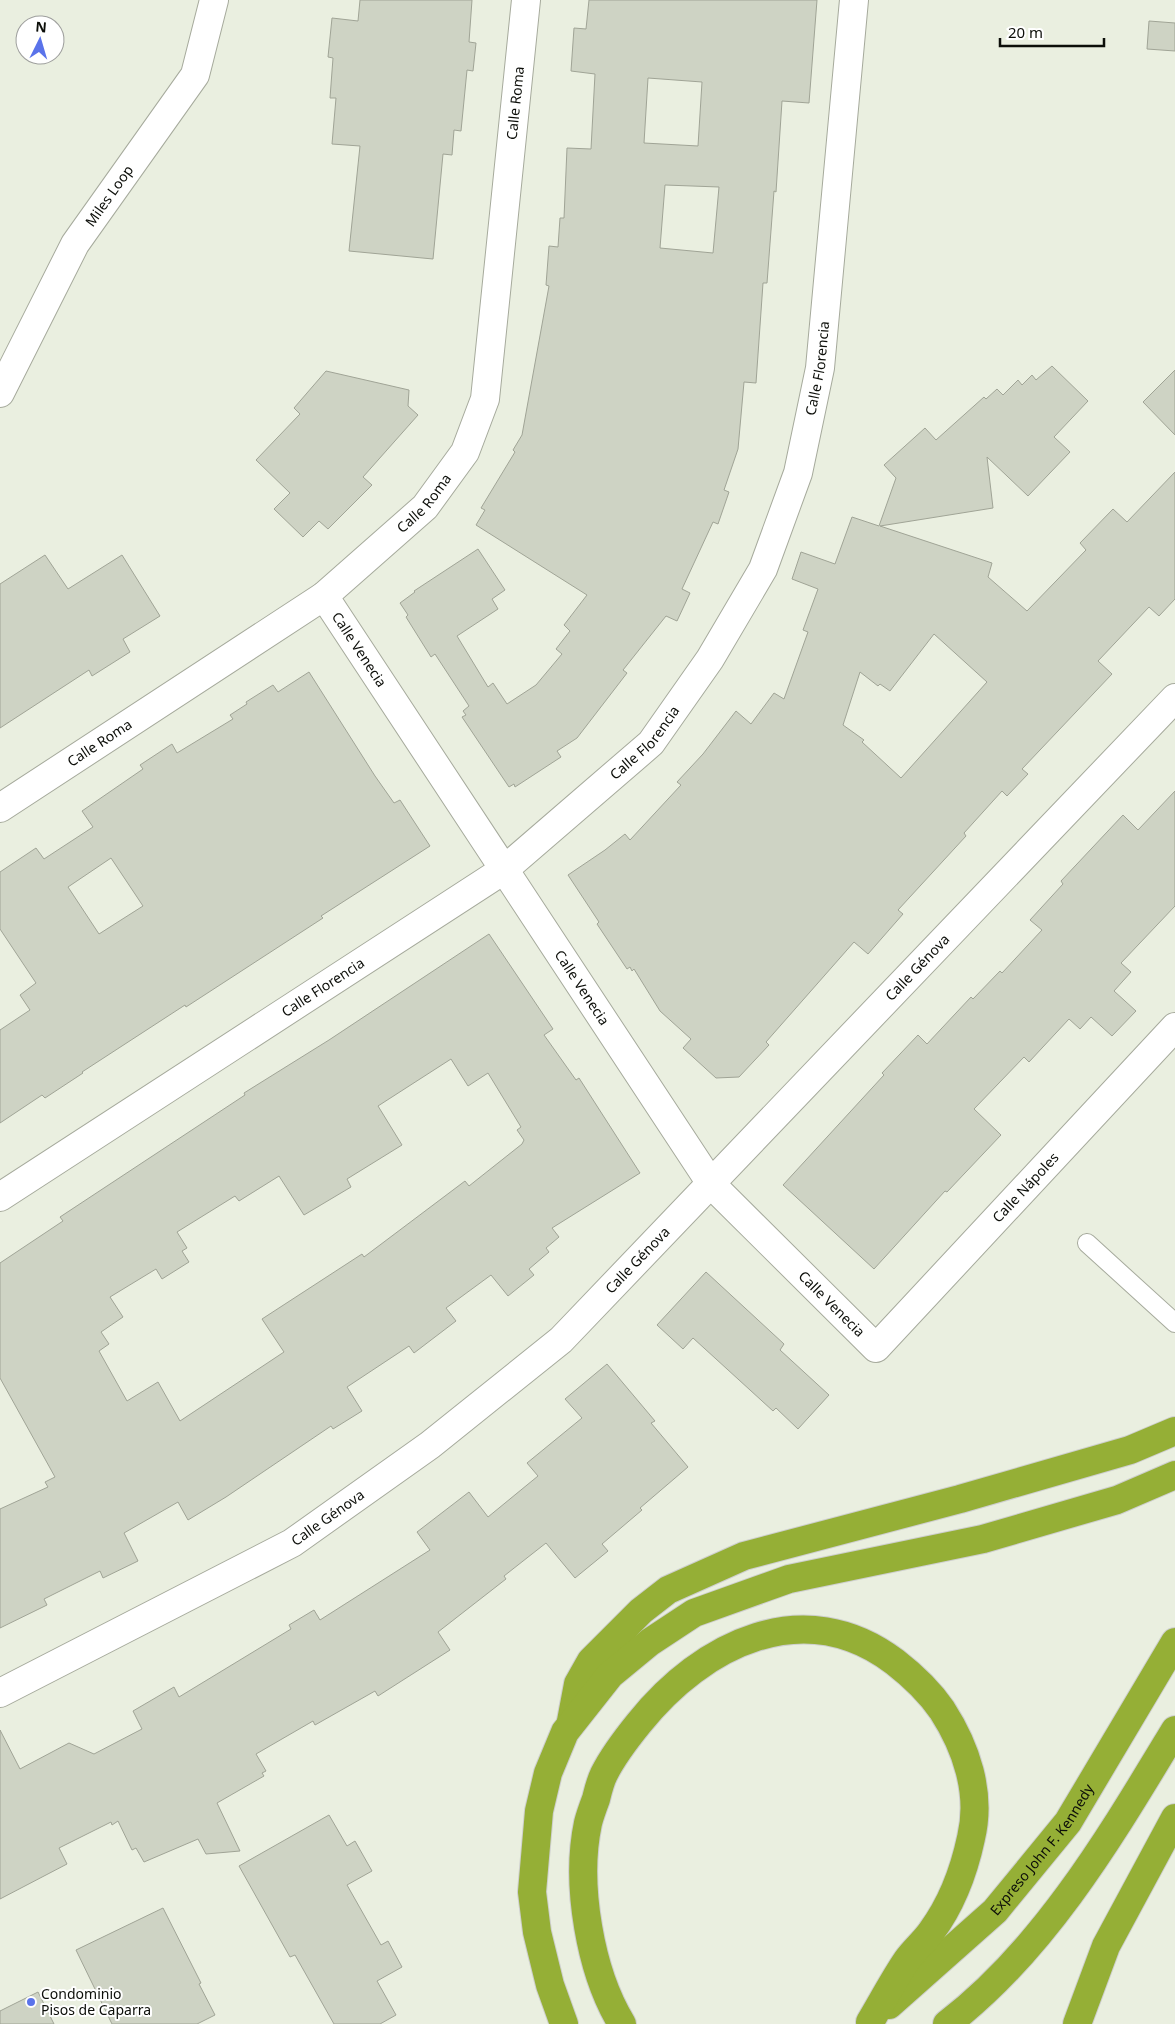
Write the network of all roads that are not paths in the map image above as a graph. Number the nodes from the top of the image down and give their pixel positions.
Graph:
1 (214, 0) edge
2 (526, 0) edge
3 (854, 0) edge
4 (0, 393) edge
5 (324, 596) junction
6 (1175, 698) edge
7 (0, 808) edge
8 (504, 868) junction
9 (1175, 1027) edge
10 (712, 1185) junction
11 (0, 1197) edge
12 (1087, 1242) dead end
13 (1175, 1323) edge
14 (876, 1348) joint
15 (1175, 1431) edge
16 (1175, 1474) edge
17 (1175, 1642) edge
18 (0, 1693) edge
19 (570, 1725) junction
20 (1175, 1730) edge
21 (1175, 1818) edge
22 (869, 2023) edge
23 (564, 2024) edge
24 (622, 2024) edge
25 (947, 2024) edge
26 (1077, 2024) edge

1 - 4 street, Miles Loop
2 - 5 street, Calle Roma
3 - 8 street, Calle Florencia
5 - 7 street, Calle Roma
5 - 8 street, Calle Venecia
6 - 10 street, Calle Génova
8 - 10 street, Calle Venecia
8 - 11 street, Calle Florencia
9 - 14 street, Calle Nápoles
10 - 14 street, Calle Venecia
10 - 18 street, Calle Génova
12 - 13 lane
15 - 19 highway
16 - 19 highway
17 - 22 highway, Expreso John F. Kennedy
19 - 23 highway
20 - 25 highway
21 - 26 highway
22 - 24 highway

